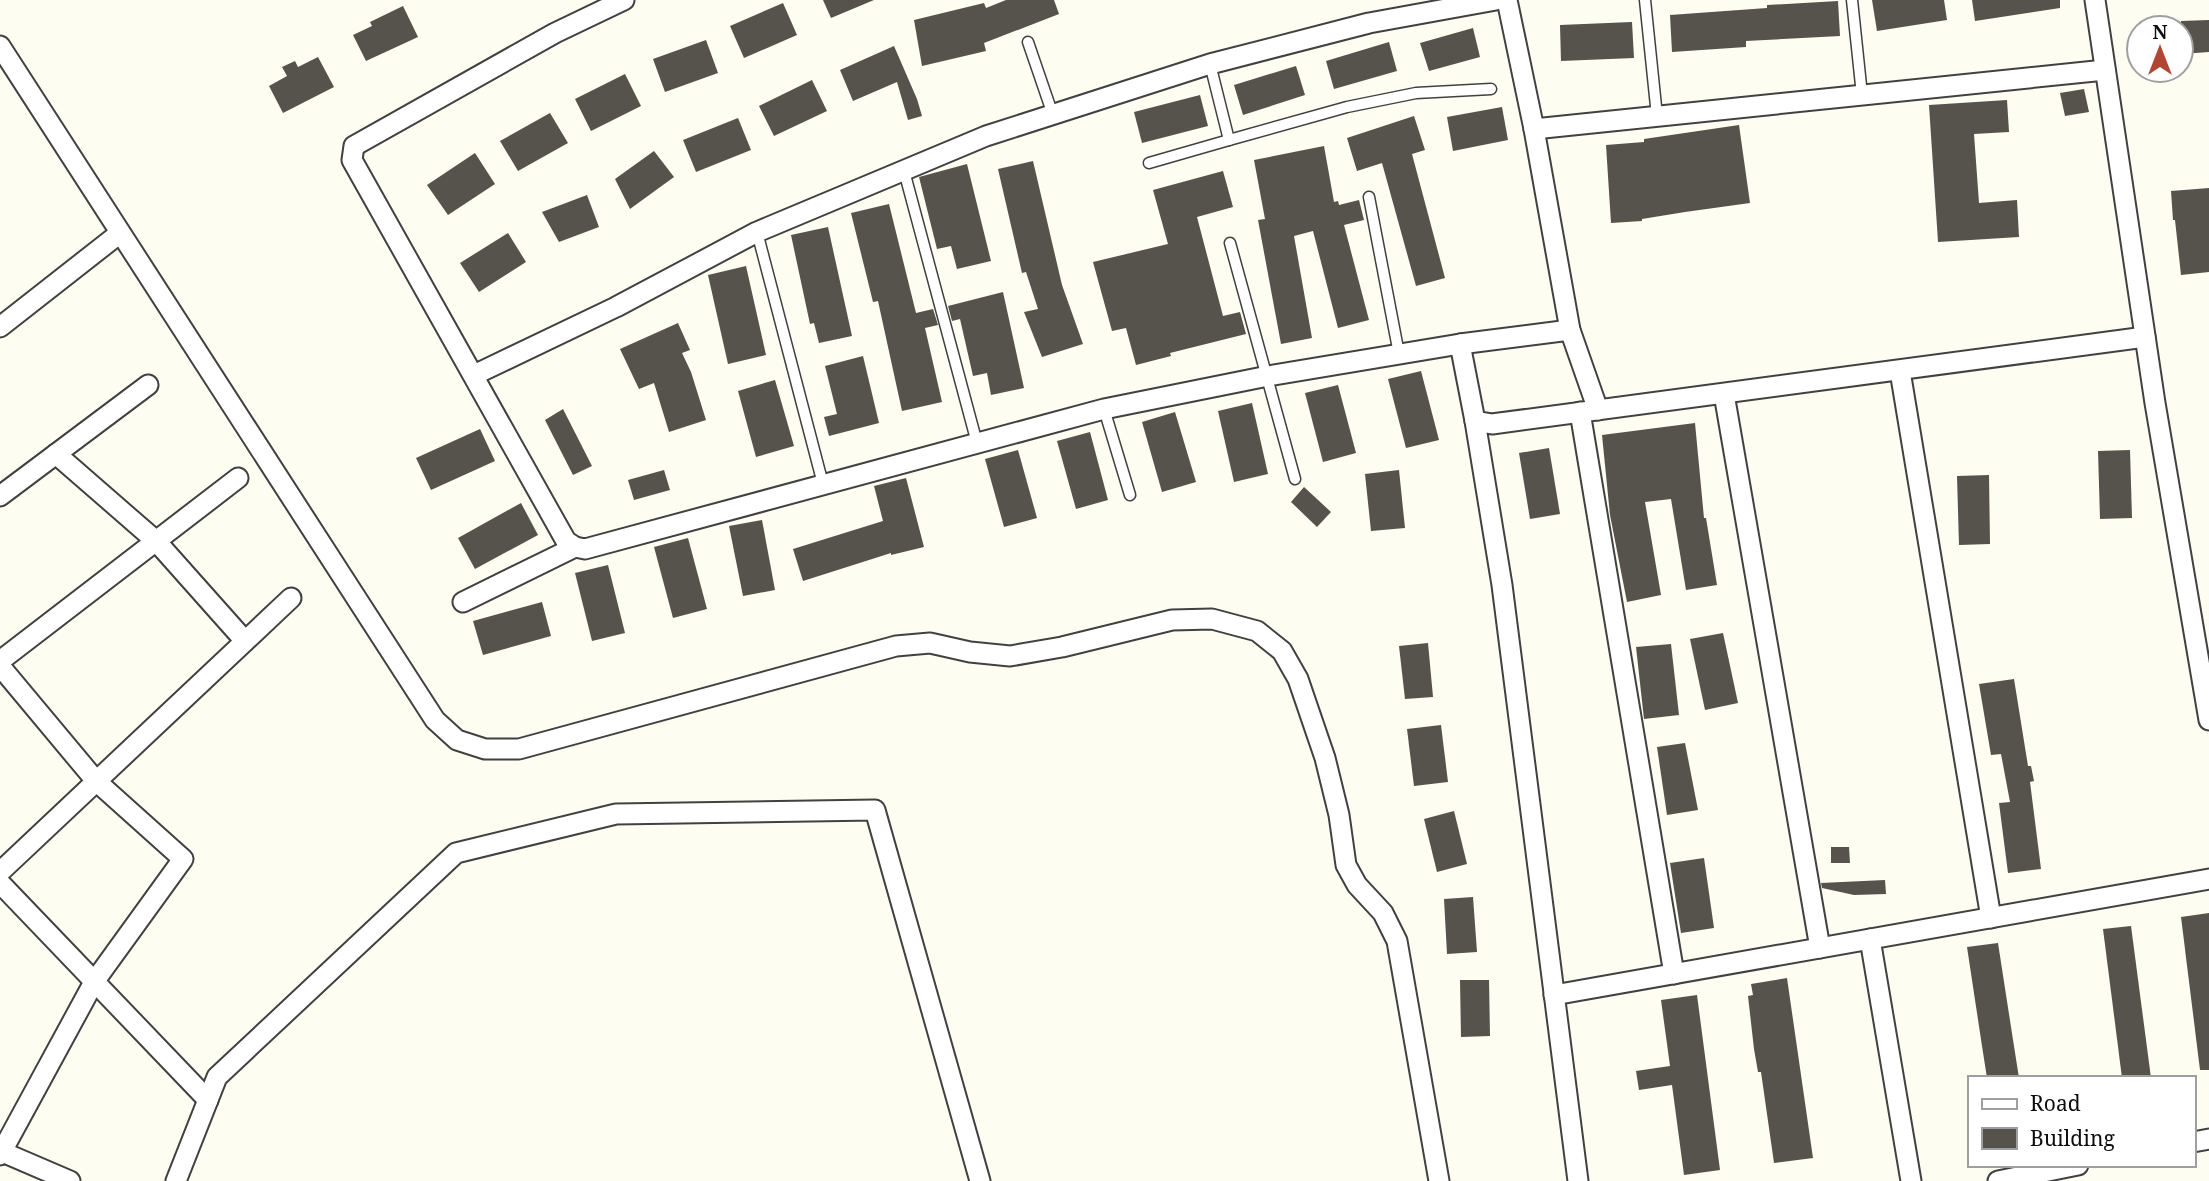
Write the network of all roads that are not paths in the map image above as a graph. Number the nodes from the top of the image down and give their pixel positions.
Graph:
1 (624, 0) edge
2 (1496, 0) edge
3 (1507, 0) edge
4 (1645, 0) edge
5 (1852, 0) edge
6 (2095, 0) edge
7 (1028, 42) dead end
8 (0, 46) edge
9 (1210, 64) junction
10 (2105, 70) junction
11 (1491, 89) dead end
12 (1862, 95) junction
13 (1053, 115) junction
14 (1657, 116) junction
15 (1534, 129) junction
16 (1229, 140) junction
17 (1149, 163) dead end
18 (904, 171) junction
19 (1369, 197) dead end
20 (757, 232) junction
21 (120, 233) junction
22 (1230, 243) dead end
23 (0, 327) edge
24 (1570, 330) junction
25 (2145, 337) junction
26 (1460, 344) junction
27 (1399, 354) junction
28 (1900, 371) junction
29 (474, 375) junction
30 (1268, 376) junction
31 (148, 385) dead end
32 (1724, 394) junction
33 (1104, 409) junction
34 (1589, 411) junction
35 (1475, 421) junction
36 (977, 443) junction
37 (57, 454) junction
38 (238, 478) dead end
39 (1295, 479) dead end
40 (823, 484) junction
41 (1130, 495) dead end
42 (0, 496) edge
43 (156, 541) junction
44 (575, 547) junction
45 (291, 598) dead end
46 (463, 603) dead end
47 (245, 641) junction
48 (0, 663) edge
49 (2209, 720) edge
50 (96, 781) junction
51 (0, 872) edge
52 (2209, 879) edge
53 (0, 883) edge
54 (1991, 918) junction
55 (1870, 939) junction
56 (1820, 948) junction
57 (1674, 974) junction
58 (94, 982) junction
59 (1554, 995) junction
60 (208, 1100) junction
61 (1, 1153) edge
62 (2068, 1167) edge
63 (70, 1181) edge
64 (176, 1181) edge
65 (980, 1181) edge
66 (1439, 1181) edge
67 (1578, 1181) edge
68 (1911, 1181) edge
69 (1998, 1181) edge

1 - 29 street
2 - 9 street
3 - 15 street
4 - 14 lane
5 - 12 lane
6 - 10 street
7 - 13 lane
8 - 21 street
9 - 13 street
9 - 16 lane
10 - 12 street
10 - 25 street
11 - 16 lane
12 - 14 street
13 - 18 street
14 - 15 street
15 - 24 street
16 - 17 lane
18 - 20 street
18 - 36 lane
19 - 27 lane
20 - 29 street
20 - 40 lane
21 - 23 street
21 - 66 street
22 - 30 lane
24 - 26 street
24 - 34 street
25 - 28 street
25 - 49 street
26 - 27 street
26 - 35 street
27 - 30 street
28 - 32 street
28 - 54 street
29 - 44 street
30 - 33 street
30 - 39 lane
31 - 37 street
32 - 34 street
32 - 56 street
33 - 36 street
33 - 41 lane
34 - 35 street
34 - 57 street
35 - 59 street
36 - 40 street
37 - 42 street
37 - 43 street
38 - 43 street
40 - 44 street
43 - 47 street
43 - 48 street
44 - 46 street
45 - 47 street
47 - 50 street
48 - 50 street
50 - 51 street
50 - 58 street
52 - 54 street
53 - 58 street
54 - 55 street
55 - 56 street
55 - 68 street
56 - 57 street
57 - 59 street
58 - 60 street
58 - 61 street
59 - 67 street
60 - 64 street
60 - 65 street
61 - 63 street
62 - 69 street

